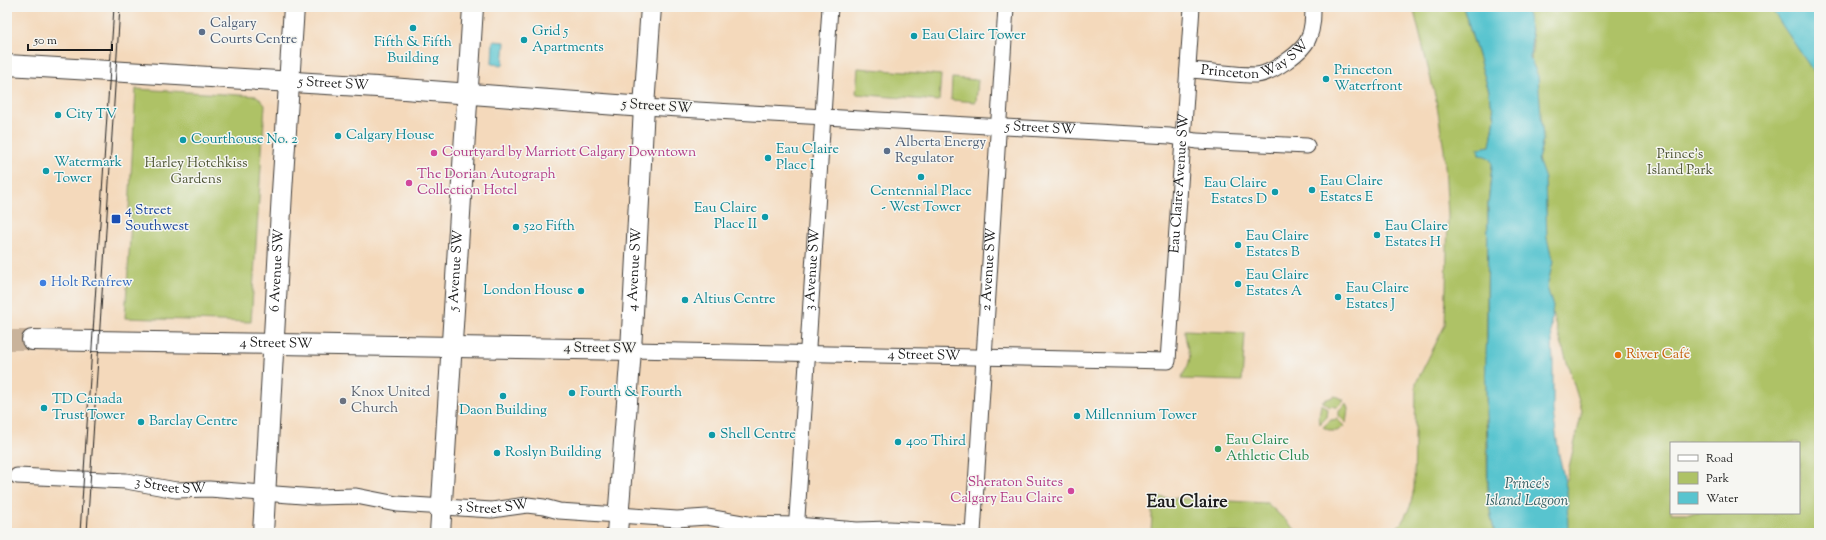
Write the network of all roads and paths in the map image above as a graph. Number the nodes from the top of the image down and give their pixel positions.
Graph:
1 (294, 7) edge
2 (473, 7) edge
3 (651, 7) edge
4 (830, 7) edge
5 (1006, 7) edge
6 (1192, 7) edge
7 (1313, 7) edge
8 (7, 65) edge
9 (1188, 70) junction
10 (289, 82) junction
11 (468, 94) junction
12 (644, 107) junction
13 (824, 117) junction
14 (998, 127) junction
15 (1184, 138) junction
16 (1307, 146) dead end
17 (32, 340) tunnel mouth
18 (273, 344) junction
19 (452, 346) junction
20 (631, 350) junction
21 (808, 352) junction
22 (983, 356) junction
23 (1168, 361) joint
24 (17, 476) tunnel mouth
25 (265, 492) junction
26 (442, 507) junction
27 (617, 524) edge
28 (796, 529) edge
29 (262, 533) edge
30 (440, 533) edge
31 (968, 533) edge
32 (973, 533) edge

1 - 10 main road, 6 Avenue SW
2 - 11 main road, 5 Avenue SW
3 - 12 main road, 4 Avenue SW
4 - 13 street, 3 Avenue SW
5 - 14 street, 2 Avenue SW
6 - 9 street, Eau Claire Avenue SW
7 - 9 street, Princeton Way SW
8 - 10 main road, 5 Street SW
9 - 15 street, Eau Claire Avenue SW
10 - 11 main road, 5 Street SW
10 - 18 main road, 6 Avenue SW
11 - 12 main road, 5 Street SW
11 - 19 main road, 5 Avenue SW
12 - 13 street, 5 Street SW
12 - 20 main road, 4 Avenue SW
13 - 14 street, 5 Street SW
13 - 21 street, 3 Avenue SW
14 - 15 street, 5 Street SW
14 - 22 street, 2 Avenue SW
15 - 16 street, 5 Street SW
15 - 23 street, Eau Claire Avenue SW
17 - 18 main road, 4 Street SW
18 - 19 main road, 4 Street SW
18 - 25 main road, 6 Avenue SW
19 - 20 main road, 4 Street SW
19 - 26 main road, 5 Avenue SW
20 - 21 street, 4 Street SW
20 - 27 main road, 4 Avenue SW
21 - 22 street, 4 Street SW
21 - 28 street, 3 Avenue SW
22 - 23 street, 4 Street SW
22 - 32 street, 2 Avenue SW
24 - 25 street, 3 Street SW
25 - 26 street, 3 Street SW
25 - 29 main road, 6 Avenue SW
26 - 27 street, 3 Street SW
26 - 30 main road, 5 Avenue SW
27 - 28 street, 3 Street SW
28 - 31 street, 3 Street SW

